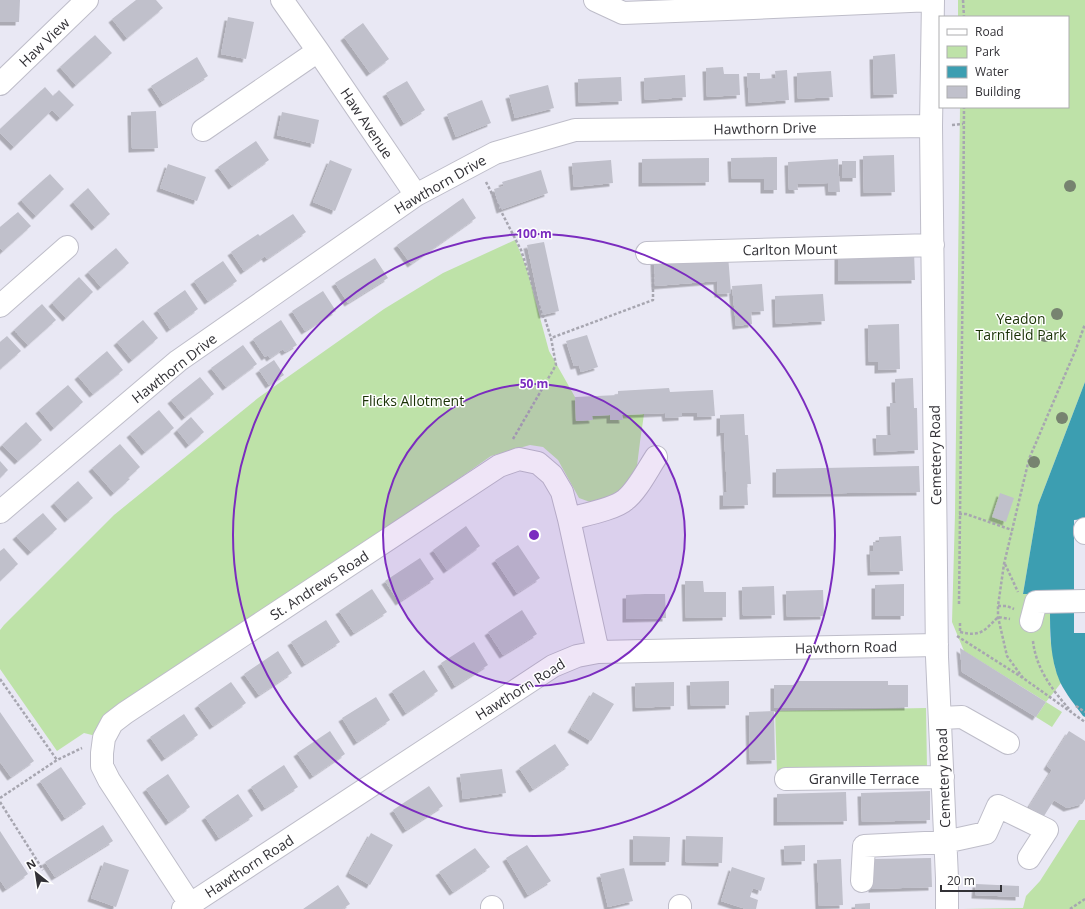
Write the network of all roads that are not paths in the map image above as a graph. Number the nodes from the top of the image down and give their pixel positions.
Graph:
1 (87, 0) edge
2 (282, 0) edge
3 (595, 0) edge
4 (933, 0) edge
5 (753, 4) edge
6 (318, 51) junction
7 (0, 84) edge
8 (939, 94) edge
9 (940, 108) edge
10 (941, 125) junction
11 (203, 130) dead end
12 (416, 195) junction
13 (933, 245) junction
14 (67, 247) dead end
15 (650, 253) road end
16 (0, 306) edge
17 (656, 457) dead end
18 (0, 512) edge
19 (569, 519) junction
20 (1085, 529) edge
21 (1085, 533) edge
22 (1085, 601) edge
23 (1031, 622) road end
24 (948, 636) junction
25 (598, 652) junction
26 (941, 718) junction
27 (1008, 743) dead end
28 (943, 777) junction
29 (786, 778) dead end
30 (945, 842) junction
31 (1029, 858) dead end
32 (862, 881) dead end
33 (186, 907) edge
34 (946, 909) edge

1 - 7 street, Haw View
2 - 6 street, Haw Avenue
3 - 5 street
4 - 5 street
4 - 8 street, Cemetery Road
6 - 11 street
6 - 12 street, Haw Avenue
9 - 10 street, Cemetery Road
10 - 12 street, Hawthorn Drive
10 - 13 street, Cemetery Road
12 - 18 street, Hawthorn Drive
13 - 15 street, Carlton Mount
13 - 24 street, Cemetery Road
14 - 16 street
17 - 19 street
19 - 25 street
19 - 33 street, St. Andrews Road
20 - 21 street
22 - 23 street
24 - 25 street, Hawthorn Road
24 - 26 street, Cemetery Road
25 - 33 street, Hawthorn Road
26 - 27 street
26 - 28 street, Cemetery Road
28 - 29 street, Granville Terrace
28 - 30 street, Cemetery Road
30 - 31 street
30 - 32 street
30 - 34 street, Cemetery Road

